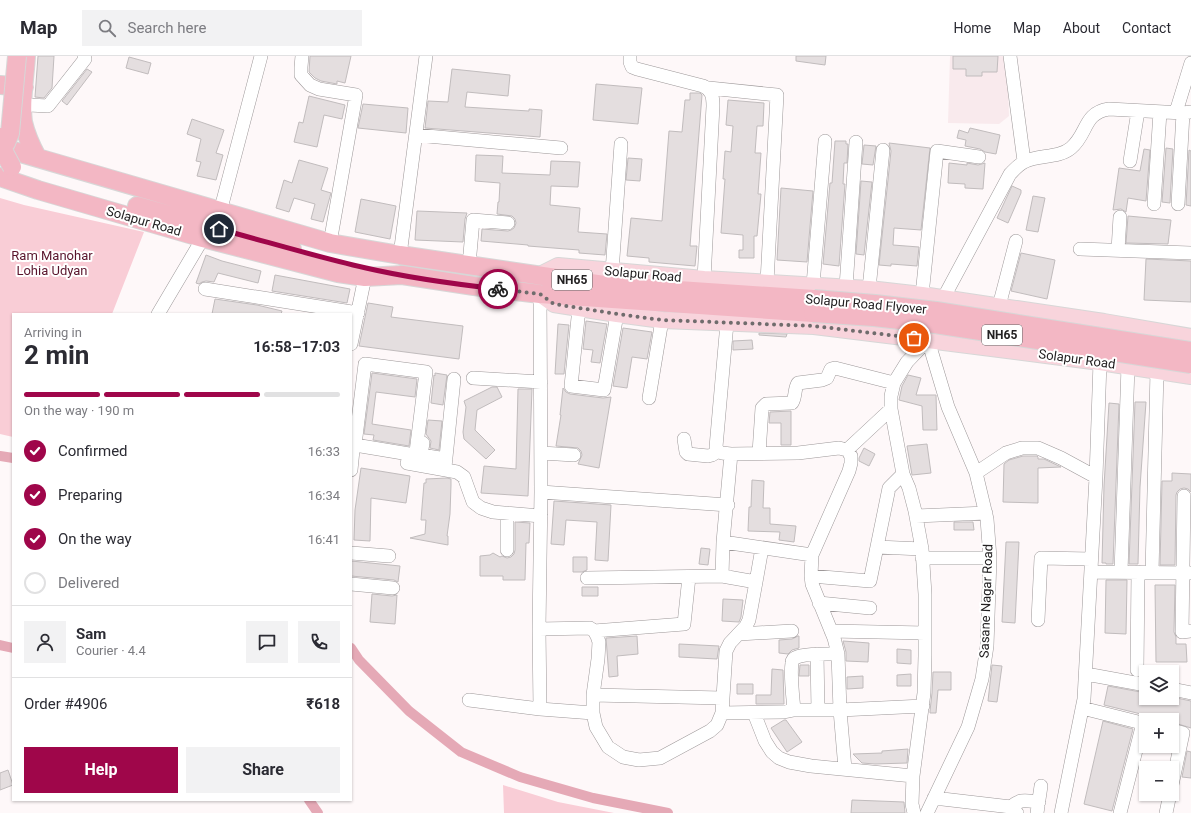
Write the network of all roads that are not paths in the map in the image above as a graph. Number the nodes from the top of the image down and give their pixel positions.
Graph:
1 (5, 56) edge
2 (17, 56) edge
3 (26, 56) edge
4 (84, 56) edge
5 (261, 56) edge
6 (302, 56) edge
7 (426, 56) edge
8 (630, 56) edge
9 (1010, 56) edge
10 (1191, 63) edge
11 (0, 85) edge
12 (709, 88) junction
13 (23, 96) junction
14 (0, 111) edge
15 (1138, 111) junction
16 (1160, 112) junction
17 (1183, 113) edge
18 (416, 136) junction
19 (825, 141) dead end
20 (856, 142) dead end
21 (621, 144) dead end
22 (561, 148) dead end
23 (883, 150) dead end
24 (37, 157) junction
25 (979, 157) dead end
26 (2, 160) edge
27 (1130, 161) dead end
28 (1024, 162) junction
29 (1154, 204) dead end
30 (1178, 204) dead end
31 (220, 212) junction
32 (1120, 217) dead end
33 (508, 223) dead end
34 (204, 238) junction
35 (1016, 241) dead end
36 (330, 244) junction
37 (1080, 248) dead end
38 (1118, 250) junction
39 (1191, 252) edge
40 (400, 255) junction
41 (469, 265) junction
42 (612, 272) junction
43 (540, 274) junction
44 (402, 275) junction
45 (365, 277) junction
46 (704, 279) junction
47 (767, 282) junction
48 (846, 287) junction
49 (869, 289) junction
50 (205, 290) dead end
51 (540, 294) junction
52 (922, 295) junction
53 (944, 297) junction
54 (813, 299) junction
55 (998, 306) junction
56 (579, 308) junction
57 (159, 313) edge
58 (358, 313) junction
59 (617, 314) junction
60 (662, 320) junction
61 (727, 323) junction
62 (1191, 338) edge
63 (352, 340) edge
64 (928, 340) junction
65 (1191, 350) edge
66 (1100, 362) junction
67 (1191, 364) edge
68 (1128, 366) junction
69 (1157, 371) junction
70 (432, 374) dead end
71 (1191, 376) edge
72 (473, 378) dead end
73 (454, 379) dead end
74 (541, 382) junction
75 (894, 383) junction
76 (649, 398) dead end
77 (890, 409) junction
78 (684, 439) dead end
79 (352, 449) edge
80 (847, 450) junction
81 (718, 451) junction
82 (541, 453) junction
83 (759, 453) junction
84 (731, 454) junction
85 (574, 455) dead end
86 (415, 460) junction
87 (445, 464) junction
88 (976, 473) junction
89 (903, 474) junction
90 (1096, 477) junction
91 (541, 492) junction
92 (1184, 496) dead end
93 (728, 505) junction
94 (507, 513) junction
95 (986, 513) junction
96 (541, 516) junction
97 (916, 516) junction
98 (724, 542) junction
99 (877, 547) junction
100 (762, 548) junction
101 (508, 550) dead end
102 (352, 553) edge
103 (922, 554) junction
104 (812, 555) junction
105 (389, 556) dead end
106 (990, 558) junction
107 (1091, 566) junction
108 (1121, 572) junction
109 (1138, 572) junction
110 (1152, 572) junction
111 (1187, 573) edge
112 (722, 576) junction
113 (811, 576) junction
114 (689, 577) junction
115 (587, 578) dead end
116 (756, 582) junction
117 (352, 584) edge
118 (393, 588) dead end
119 (819, 603) junction
120 (870, 608) dead end
121 (1038, 620) dead end
122 (539, 629) junction
123 (594, 631) junction
124 (792, 631) dead end
125 (831, 631) junction
126 (1191, 631) edge
127 (925, 633) junction
128 (739, 634) junction
129 (817, 654) junction
130 (838, 654) junction
131 (1137, 670) dead end
132 (1086, 674) junction
133 (1139, 684) edge
134 (1179, 690) edge
135 (1191, 693) edge
136 (593, 695) junction
137 (722, 698) junction
138 (469, 700) dead end
139 (923, 706) junction
140 (1082, 708) junction
141 (540, 709) junction
142 (794, 710) junction
143 (818, 710) junction
144 (840, 710) junction
145 (593, 712) junction
146 (722, 713) junction
147 (754, 713) junction
148 (1139, 722) edge
149 (1179, 732) edge
150 (1139, 745) edge
151 (1179, 752) edge
152 (845, 769) junction
153 (913, 776) junction
154 (1041, 786) dead end
155 (934, 798) junction
156 (1169, 801) edge
157 (1040, 809) edge
158 (1014, 810) edge
159 (914, 813) edge
160 (927, 813) edge
161 (1061, 813) edge
162 (1120, 813) edge
163 (1166, 813) edge

1 - 14 highway
2 - 26 highway, bridge
3 - 13 highway
4 - 13 street
5 - 31 street
6 - 36 street
7 - 18 street
8 - 12 street
9 - 28 street
10 - 17 street
11 - 13 highway
12 - 46 street
12 - 47 street
13 - 24 highway
15 - 16 street
15 - 27 street
15 - 28 street
16 - 17 street
16 - 29 street
17 - 30 street
18 - 22 street
18 - 40 street
19 - 54 street
20 - 48 street
21 - 42 street
23 - 49 street
24 - 26 highway, NH65
24 - 31 highway, NH65
25 - 52 street
26 - 34 highway, Solapur Road / NH65
26 - 44 highway
28 - 53 street
31 - 36 highway, NH65
32 - 38 street
33 - 41 street
34 - 45 highway, Solapur Road / NH65
34 - 57 street
35 - 55 street
36 - 40 highway, NH65
37 - 38 street
38 - 39 street
40 - 41 highway, NH65
41 - 43 highway, NH65
42 - 43 main road, Solapur Road
42 - 46 main road, Solapur Road
43 - 54 highway, Solapur Road Flyover / NH65
44 - 45 highway, Solapur Road / NH65
44 - 51 highway, Solapur Road / NH65
45 - 58 street
46 - 47 main road, Solapur Road
47 - 54 main road, Solapur Road
48 - 49 main road, Solapur Road
48 - 54 main road, Solapur Road
49 - 52 main road, Solapur Road
50 - 58 street
51 - 54 highway, Solapur Road Flyover / NH65
51 - 56 main road, Solapur Road
51 - 74 street
52 - 53 main road, Solapur Road
53 - 55 main road, Solapur Road
53 - 64 street
54 - 65 highway, Solapur Road Flyover / NH65, bridge
54 - 67 highway, Solapur Road Flyover / NH65, bridge
55 - 62 main road, Solapur Road
56 - 59 main road, Solapur Road
56 - 59 street
58 - 63 street
59 - 60 main road, Solapur Road
60 - 61 main road, Solapur Road
60 - 76 street
61 - 64 main road, Solapur Road
61 - 81 street
64 - 66 main road, Solapur Road
64 - 75 street
64 - 88 street, Sasane Nagar Road
66 - 68 main road, Solapur Road
66 - 90 street
68 - 69 main road, Solapur Road
68 - 108 street
69 - 71 main road, Solapur Road
69 - 110 street
70 - 87 street
72 - 74 street
73 - 87 street
74 - 82 street
75 - 77 street
75 - 83 street
77 - 80 street
77 - 89 street
78 - 81 street
79 - 86 street
80 - 83 street
80 - 104 street
81 - 84 street
82 - 85 street
82 - 91 street
83 - 84 street
84 - 93 street
86 - 86 street
86 - 87 street
87 - 94 street
88 - 90 street
88 - 95 street, Sasane Nagar Road
89 - 97 street
89 - 99 street
90 - 107 street
91 - 93 street
91 - 96 street
92 - 111 street
93 - 98 street
94 - 96 street
94 - 101 street
95 - 97 street
95 - 106 street, Sasane Nagar Road
96 - 122 street
97 - 103 street
98 - 100 street
98 - 112 street
99 - 103 street
99 - 113 street
100 - 104 street
100 - 116 street
102 - 105 street
103 - 106 street
103 - 127 street
104 - 113 street
106 - 155 street, Sasane Nagar Road
107 - 108 street
107 - 121 street
107 - 132 street
108 - 109 street
109 - 110 street
109 - 131 street
110 - 111 street
111 - 126 street
112 - 114 street
112 - 116 street
113 - 119 street
114 - 115 street
114 - 123 street
116 - 128 street
117 - 118 street
119 - 120 street
119 - 125 street
122 - 123 street
122 - 141 street
123 - 136 street
124 - 128 street
125 - 127 street
125 - 130 street
127 - 139 street
128 - 137 street
129 - 130 street
129 - 142 street
129 - 143 street
130 - 144 street
132 - 133 street
132 - 140 street
134 - 135 street
136 - 137 street
136 - 145 street
137 - 146 street
138 - 141 street
139 - 144 street
139 - 153 street
140 - 148 street
140 - 161 street
141 - 145 street
142 - 143 street
142 - 147 street
143 - 144 street
144 - 152 street
145 - 146 street
146 - 147 street
147 - 152 street
149 - 151 street
150 - 162 street
152 - 153 street
153 - 159 street
154 - 157 street
155 - 158 street
155 - 160 street, Sasane Nagar Road
156 - 163 street
157 - 158 street

